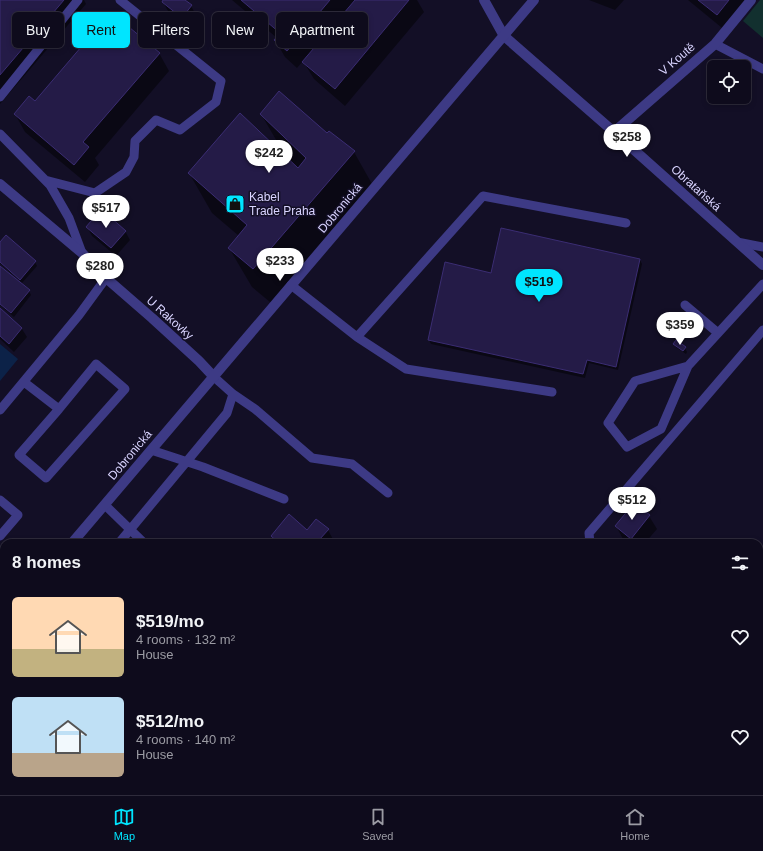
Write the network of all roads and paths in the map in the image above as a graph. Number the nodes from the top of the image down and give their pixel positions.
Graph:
1 (78, 0) edge
2 (120, 0) edge
3 (484, 0) edge
4 (534, 0) edge
5 (750, 0) edge
6 (504, 36) junction
7 (714, 44) junction
8 (763, 69) edge
9 (0, 97) edge
10 (614, 132) junction
11 (0, 134) edge
12 (45, 180) junction
13 (0, 184) edge
14 (626, 223) dead end
15 (737, 242) junction
16 (763, 247) edge
17 (82, 253) junction
18 (763, 265) edge
19 (106, 278) junction
20 (763, 284) edge
21 (291, 285) junction
22 (685, 305) dead end
23 (763, 330) edge
24 (718, 333) junction
25 (357, 337) junction
26 (688, 366) junction
27 (214, 377) junction
28 (24, 382) junction
29 (552, 392) dead end
30 (233, 394) junction
31 (59, 409) junction
32 (0, 410) edge
33 (151, 450) junction
34 (186, 463) junction
35 (388, 493) dead end
36 (284, 499) dead end
37 (0, 500) edge
38 (105, 505) junction
39 (130, 530) junction
40 (0, 536) edge
41 (75, 539) edge
42 (122, 539) edge
43 (140, 539) edge
44 (590, 539) edge

1 - 9 lane
2 - 12 lane
3 - 6 street, Obrataňská
4 - 6 street, Dobronická
5 - 7 street, V Koutě
6 - 10 street, Obrataňská
6 - 21 street, Dobronická
7 - 8 lane
7 - 10 street, V Koutě
10 - 15 street, Obrataňská
11 - 12 lane
12 - 17 lane
13 - 17 street, U Rakovky
14 - 25 lane
15 - 16 lane
15 - 18 street, Obrataňská
17 - 19 street, U Rakovky
19 - 27 street, U Rakovky
19 - 28 lane
20 - 24 lane
21 - 25 lane
21 - 27 street, Dobronická
22 - 24 lane
23 - 44 lane
24 - 26 lane
25 - 29 lane
26 - 26 lane
27 - 30 lane
27 - 33 street, Dobronická
28 - 31 lane
28 - 32 lane
30 - 34 lane
30 - 35 lane
31 - 31 lane
33 - 34 lane
33 - 38 street, Dobronická
34 - 36 lane
34 - 39 lane
37 - 40 lane
38 - 39 lane
38 - 41 street, Dobronická
39 - 42 lane
39 - 43 lane

